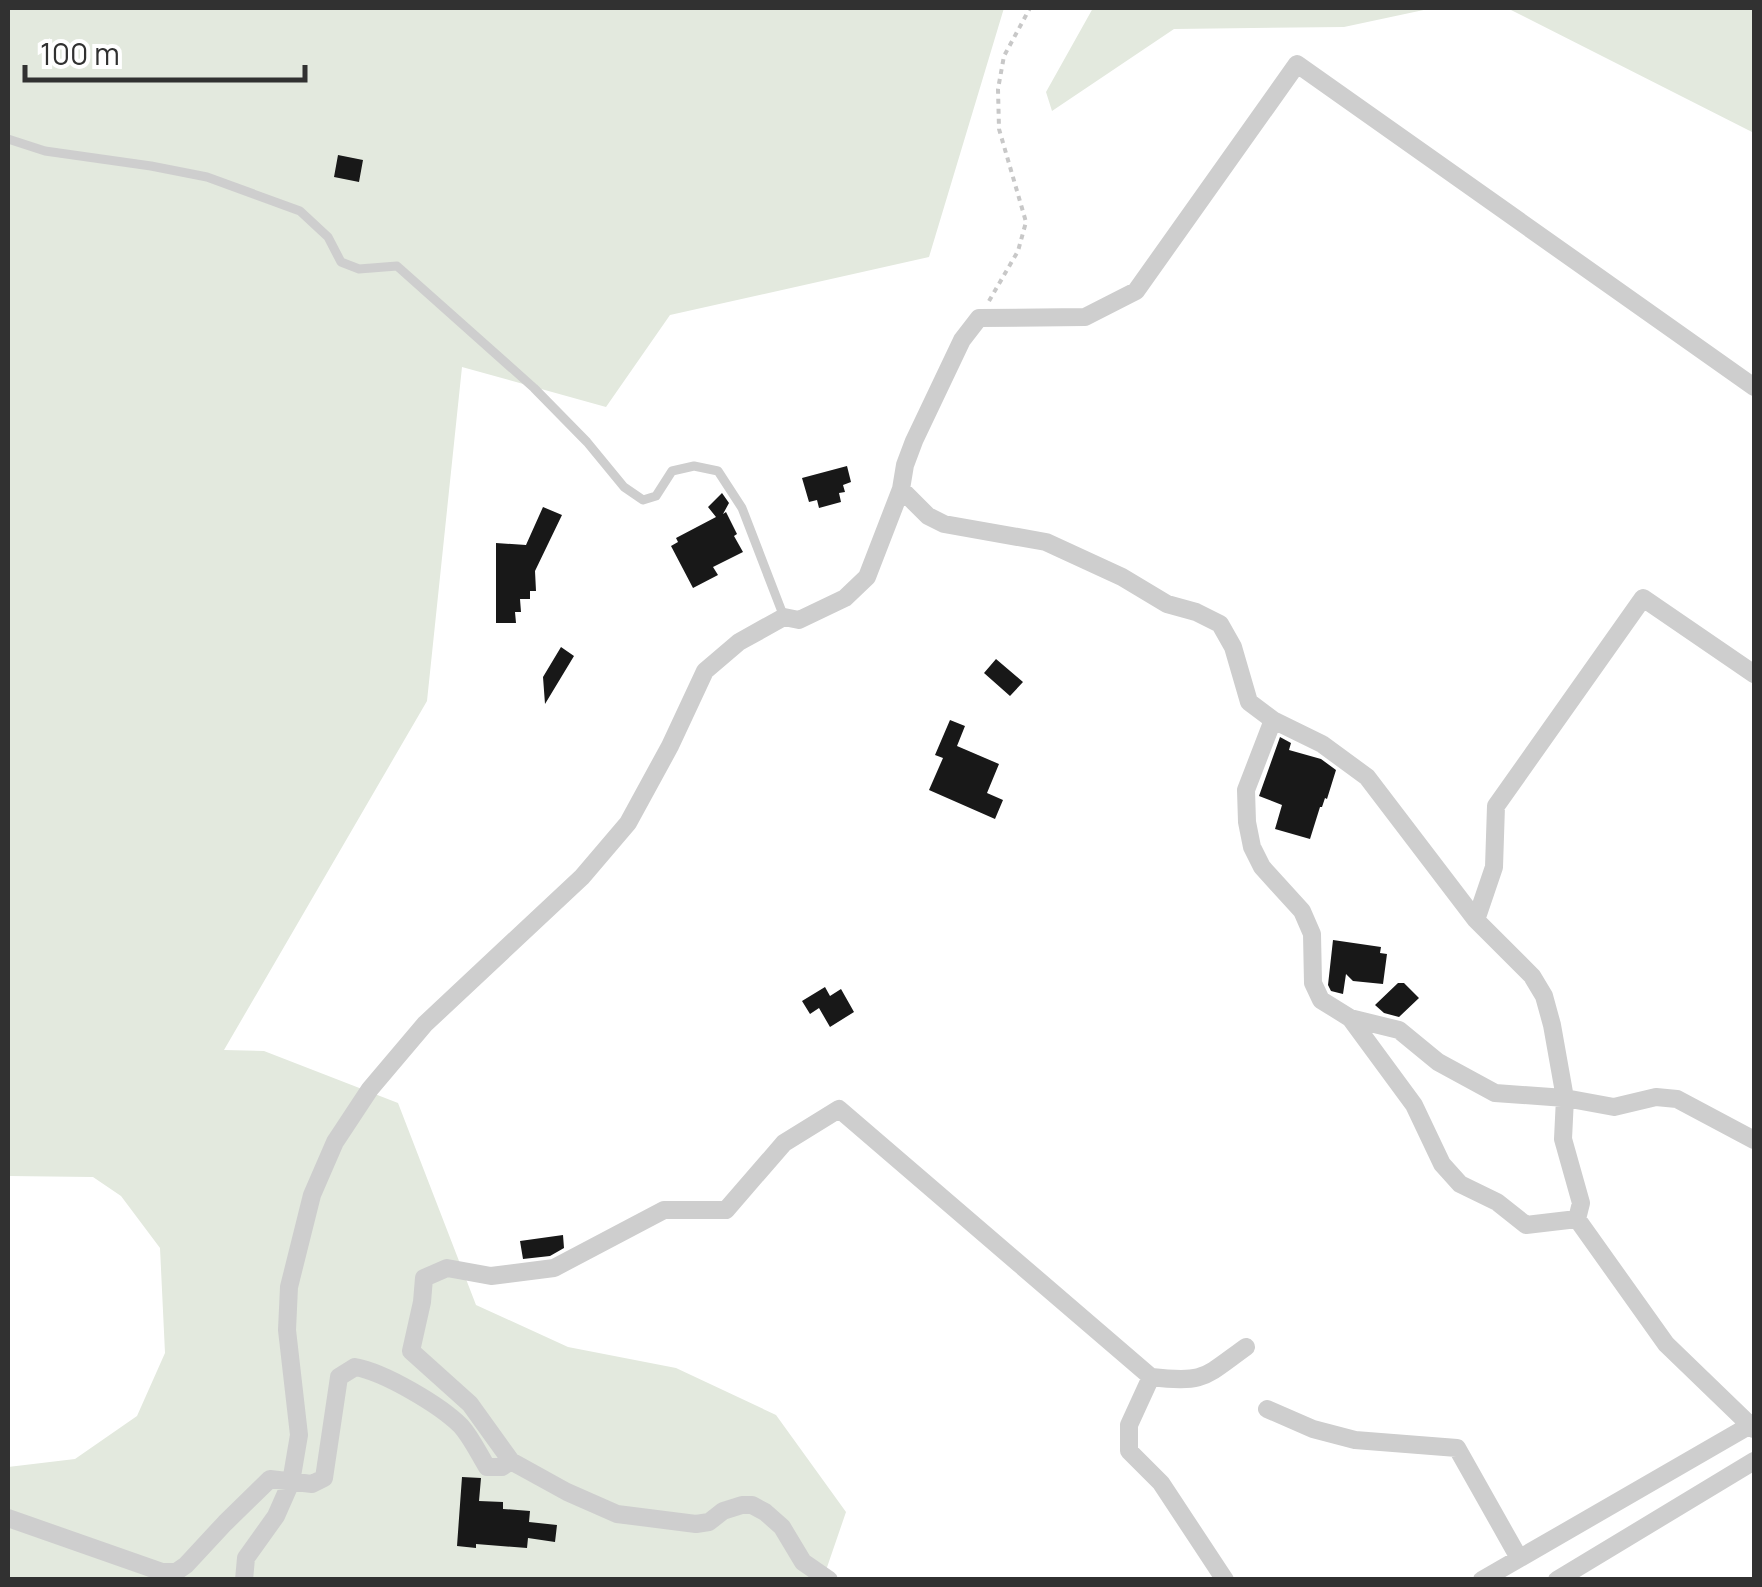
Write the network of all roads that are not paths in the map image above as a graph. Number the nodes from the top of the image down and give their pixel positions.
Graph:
1 (8, 139) edge
2 (1754, 387) edge
3 (901, 489) junction
4 (784, 617) junction
5 (1754, 674) edge
6 (1273, 720) junction
7 (1476, 920) junction
8 (1350, 1018) junction
9 (1565, 1098) junction
10 (1754, 1140) edge
11 (1578, 1219) junction
12 (1246, 1347) dead end
13 (1151, 1376) junction
14 (1267, 1409) dead end
15 (1753, 1425) edge
16 (511, 1461) junction
17 (1754, 1462) edge
18 (291, 1482) junction
19 (8, 1518) edge
20 (1519, 1558) junction
21 (244, 1580) edge
22 (829, 1580) edge
23 (1225, 1580) edge
24 (1482, 1580) edge
25 (1557, 1580) edge

1 - 4 lane
2 - 3 street
3 - 4 street
3 - 6 street
4 - 18 street
5 - 7 street
6 - 7 street
6 - 8 street
7 - 9 street
8 - 9 street
8 - 11 street
9 - 10 street
9 - 11 street
11 - 15 street
12 - 13 street
13 - 16 street
13 - 23 street
14 - 20 street
15 - 20 street
16 - 18 street
16 - 22 street
17 - 25 street
18 - 19 street
18 - 21 street
20 - 24 street

